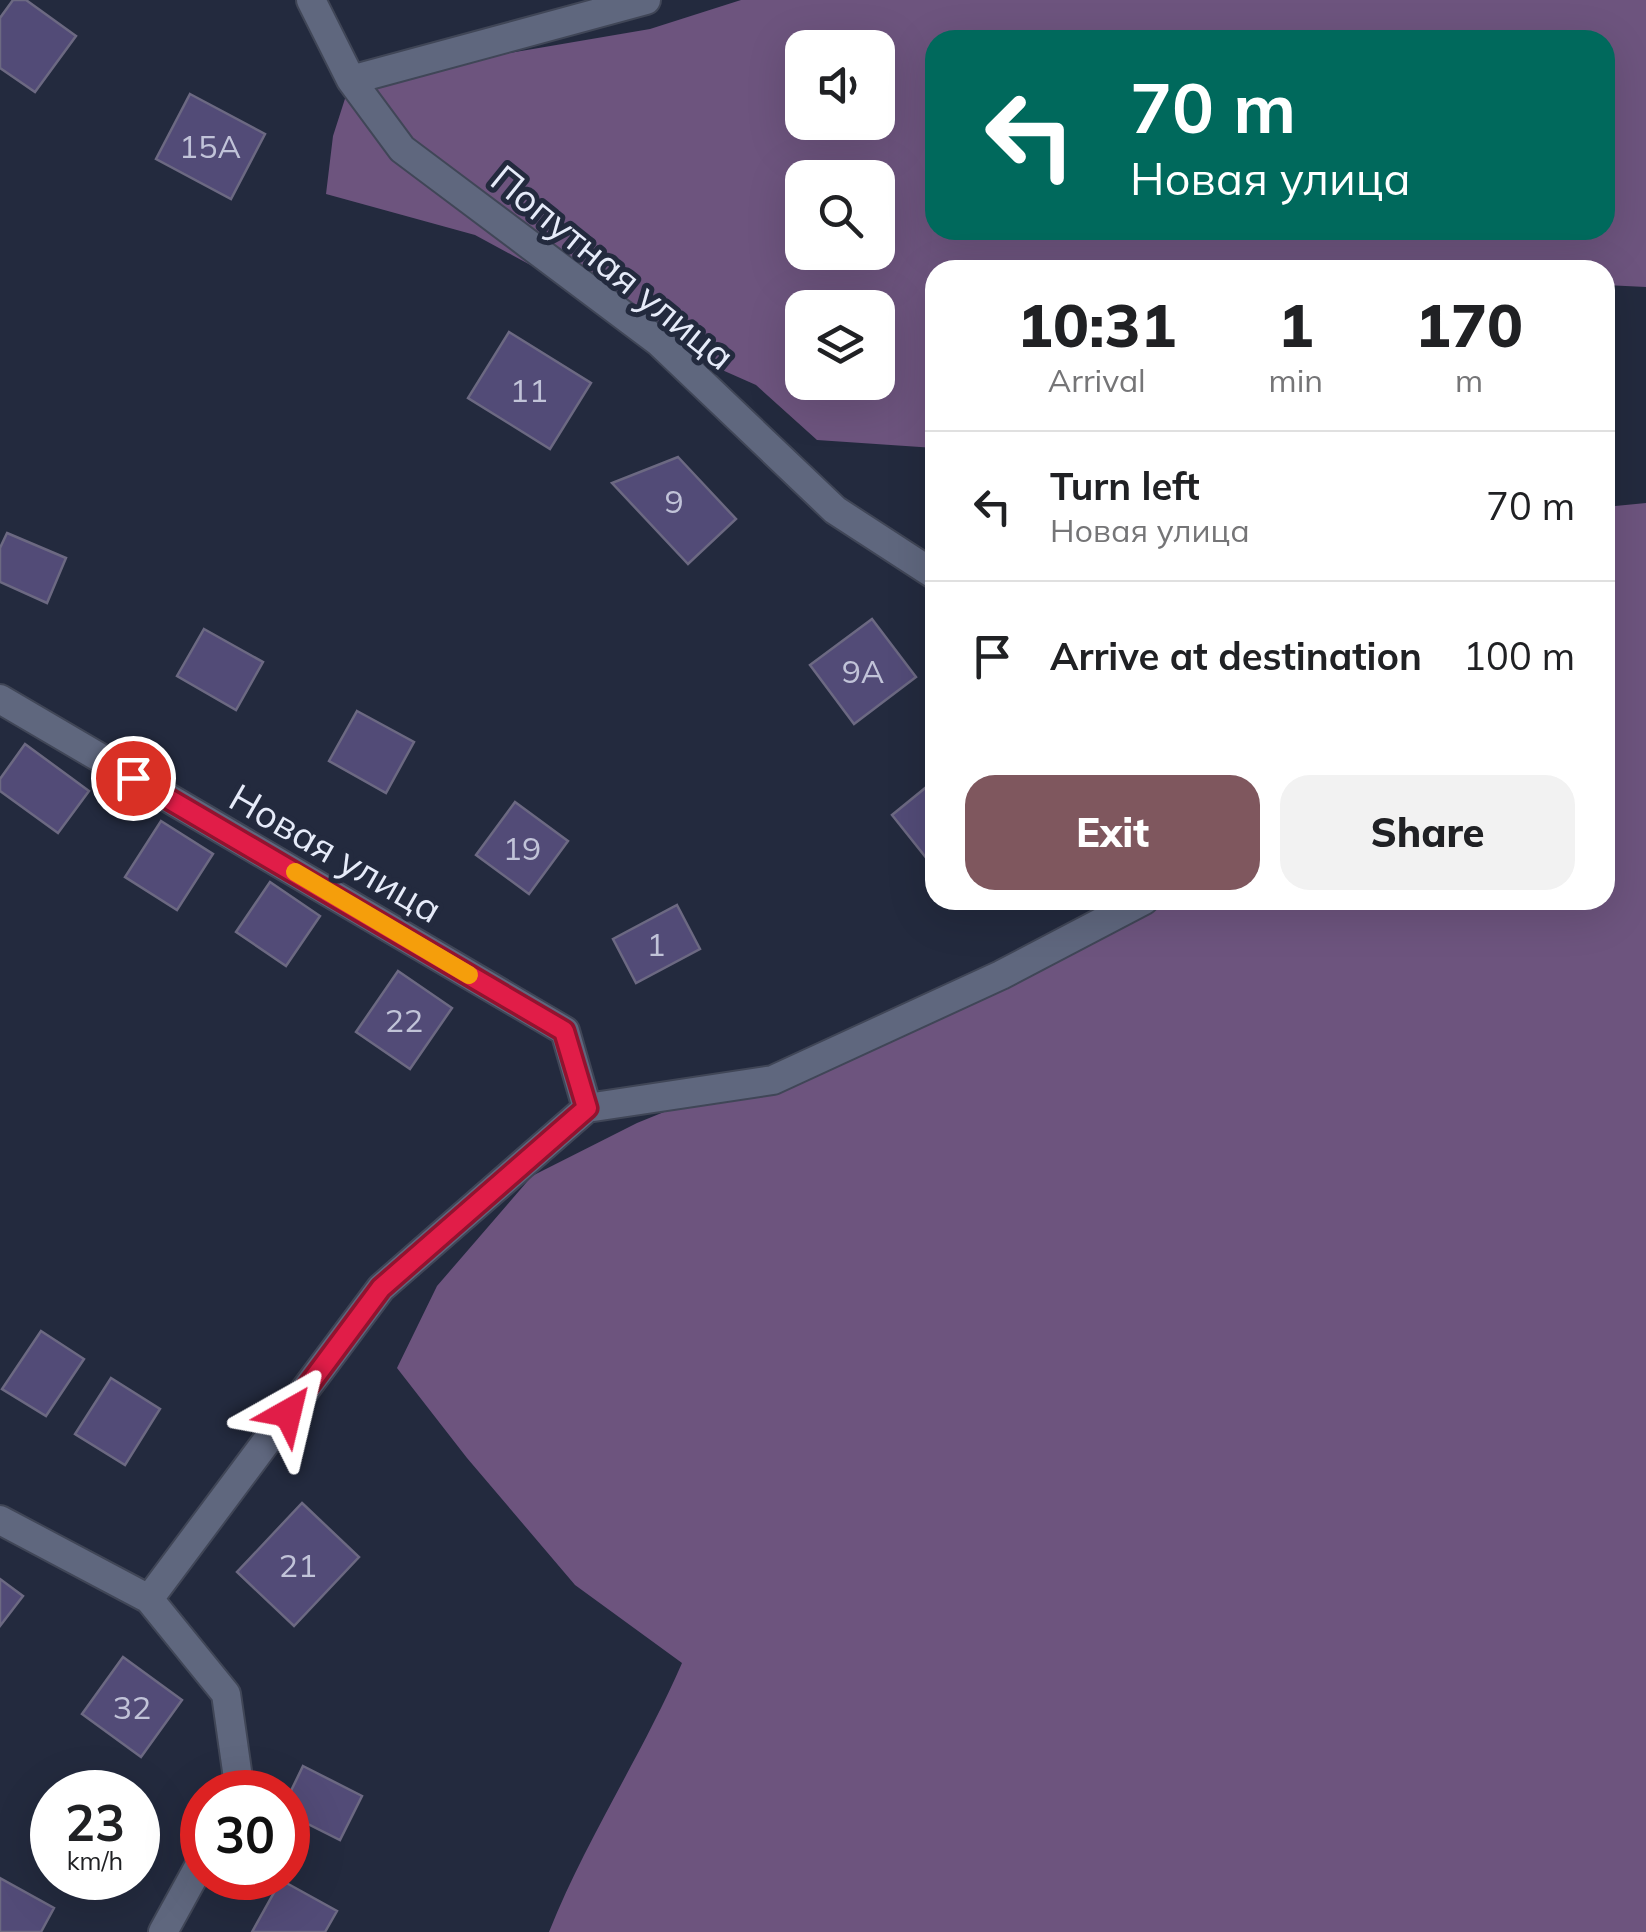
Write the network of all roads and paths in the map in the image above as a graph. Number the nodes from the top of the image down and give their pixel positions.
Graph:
1 (312, 0) edge
2 (646, 0) edge
3 (351, 80) junction
4 (925, 568) edge
5 (0, 700) edge
6 (1125, 910) edge
7 (587, 1108) junction
8 (0, 1520) edge
9 (149, 1599) junction
10 (237, 1770) edge
11 (180, 1900) edge
12 (163, 1932) edge

1 - 3 street, Попутная улица
2 - 3 street
3 - 4 street, Попутная улица
5 - 7 street, Новая улица
6 - 7 street
7 - 9 street
8 - 9 street
9 - 10 street
11 - 12 street

